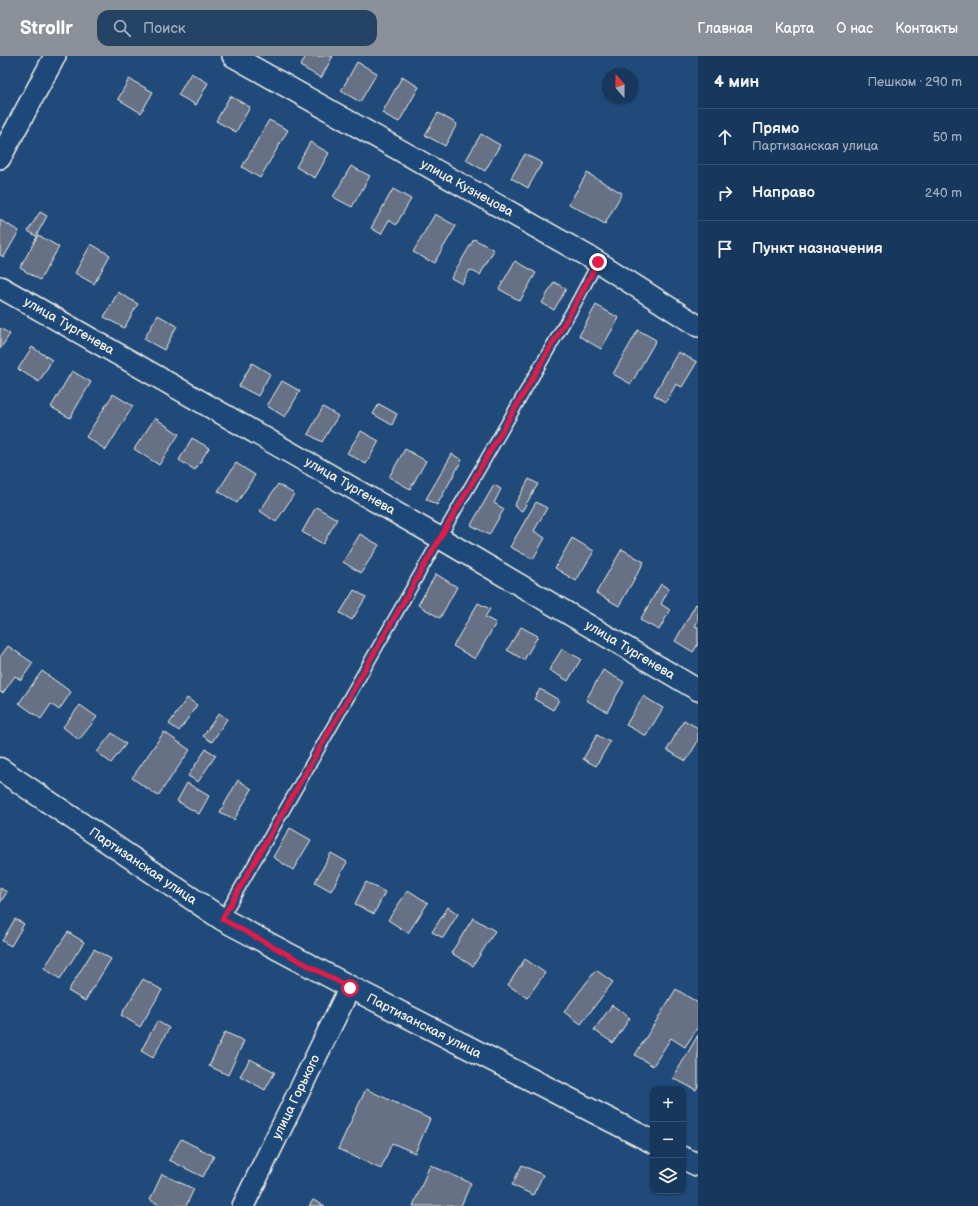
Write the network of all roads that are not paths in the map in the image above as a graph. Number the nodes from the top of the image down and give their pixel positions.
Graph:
1 (55, 56) edge
2 (233, 56) edge
3 (0, 158) edge
4 (598, 262) junction
5 (0, 287) edge
6 (698, 326) edge
7 (440, 538) junction
8 (698, 690) edge
9 (0, 769) edge
10 (222, 919) junction
11 (350, 988) junction
12 (650, 1140) edge
13 (686, 1159) edge
14 (698, 1165) edge
15 (242, 1206) edge

1 - 3 street
2 - 4 street, улица Кузнецова
4 - 6 street, улица Кузнецова
4 - 7 lane
5 - 7 street, улица Тургенева
7 - 8 street, улица Тургенева
7 - 10 lane
9 - 10 street, Партизанская улица
10 - 11 street, Партизанская улица
11 - 12 street, Партизанская улица
11 - 15 street, улица Горького
13 - 14 street

